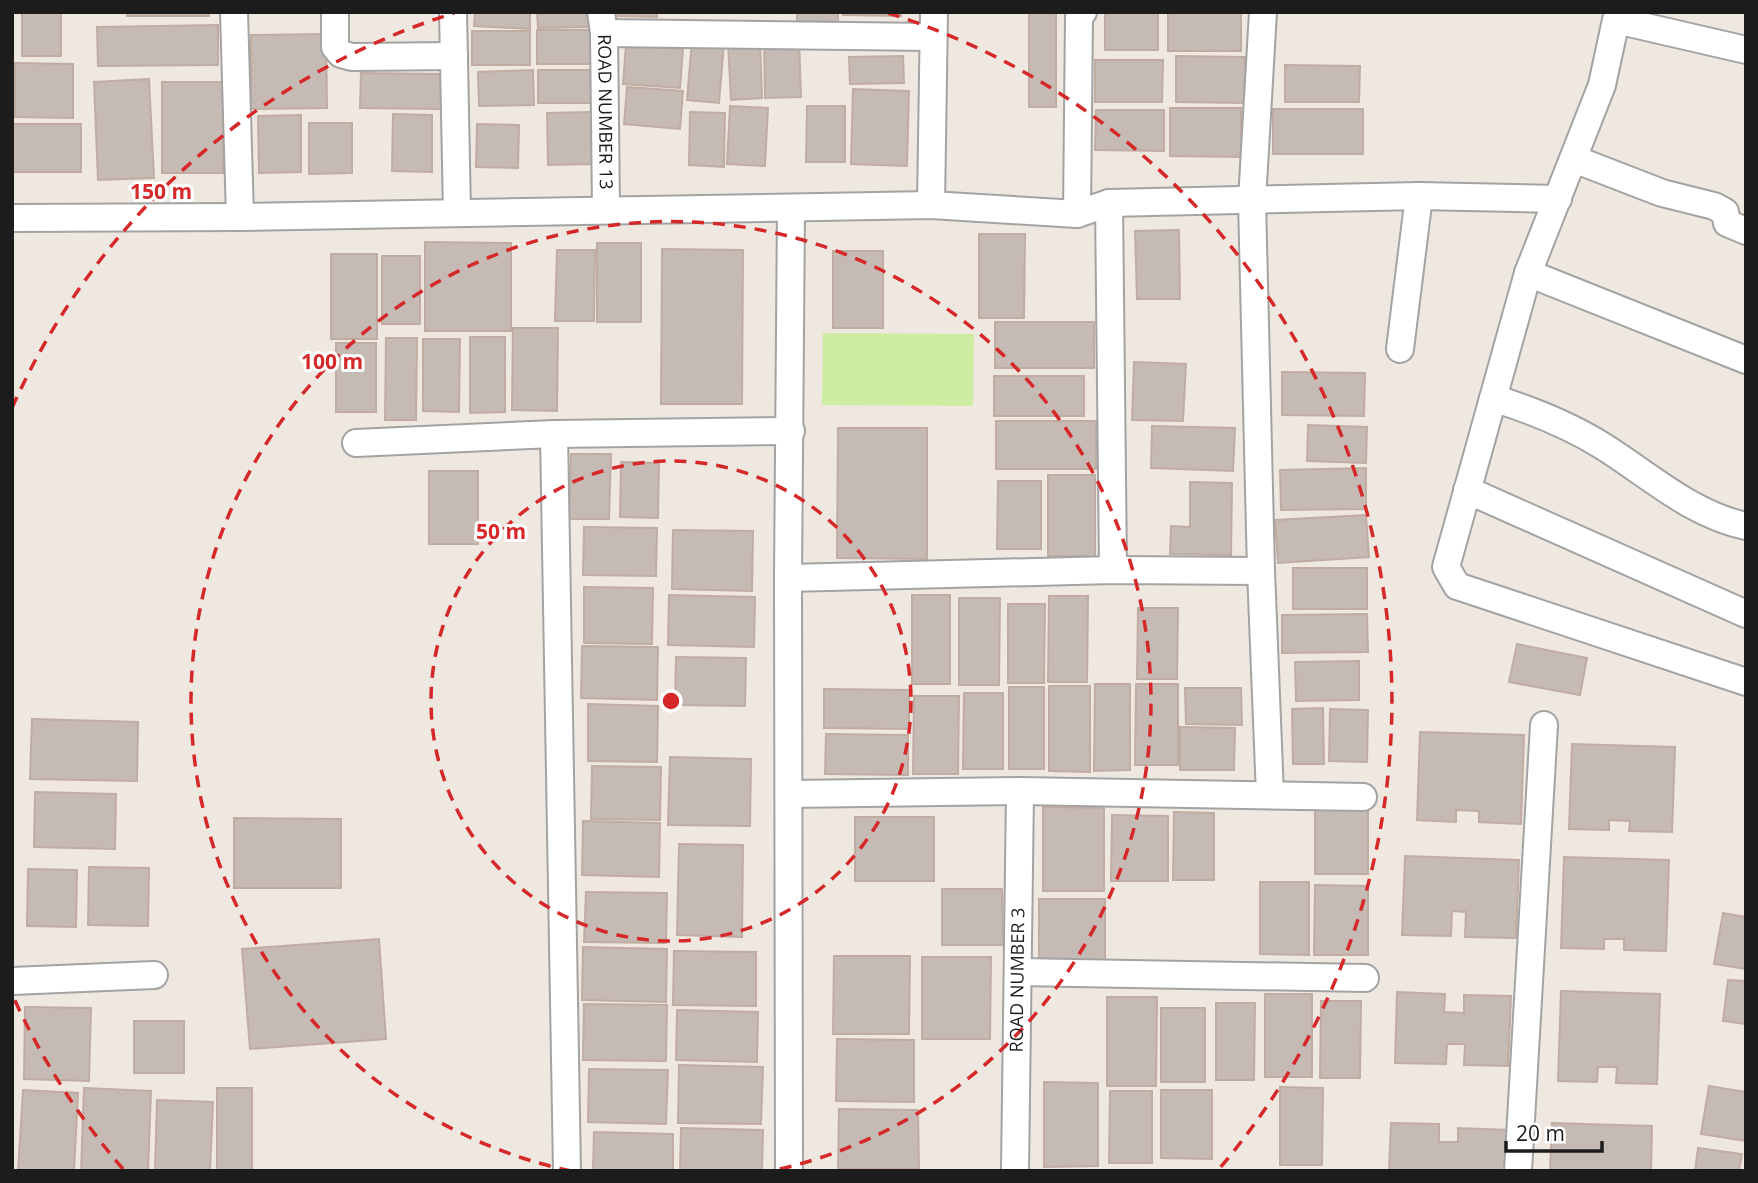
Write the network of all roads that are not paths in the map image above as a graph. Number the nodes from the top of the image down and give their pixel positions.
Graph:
1 (234, 12) edge
2 (335, 12) edge
3 (453, 12) edge
4 (1083, 12) edge
5 (1263, 12) edge
6 (603, 23) edge
7 (934, 25) edge
8 (1746, 50) edge
9 (454, 57) junction
10 (1574, 159) junction
11 (1419, 195) junction
12 (1558, 199) junction
13 (1252, 201) junction
14 (1109, 203) junction
15 (931, 205) junction
16 (791, 208) junction
17 (606, 210) junction
18 (457, 212) junction
19 (1077, 214) junction
20 (240, 217) junction
21 (12, 218) edge
22 (1746, 230) edge
23 (1528, 273) junction
24 (1400, 349) dead end
25 (1746, 360) edge
26 (1493, 398) junction
27 (791, 432) junction
28 (554, 434) junction
29 (356, 443) dead end
30 (1467, 491) junction
31 (1746, 526) edge
32 (1113, 570) junction
33 (1261, 571) junction
34 (788, 578) junction
35 (1746, 614) edge
36 (1746, 682) edge
37 (1544, 725) dead end
38 (1020, 791) junction
39 (789, 794) junction
40 (1270, 795) junction
41 (1363, 797) dead end
42 (1018, 971) junction
43 (154, 975) dead end
44 (1365, 978) dead end
45 (12, 981) edge
46 (567, 1171) edge
47 (789, 1171) edge
48 (1015, 1171) edge
49 (1518, 1171) edge

1 - 20 street
2 - 9 street
3 - 9 street
4 - 19 street
5 - 13 street
6 - 7 street
6 - 17 street, ROAD NUMBER 13
7 - 15 street
8 - 10 street
9 - 18 street
10 - 12 street
10 - 22 street
11 - 12 street
11 - 13 street
11 - 24 street
12 - 23 street
13 - 14 street
13 - 33 street
14 - 19 street
14 - 32 street
15 - 16 street
15 - 19 street
16 - 17 street
16 - 27 street
17 - 18 street
18 - 20 street
20 - 21 street
23 - 25 street
23 - 26 street
26 - 30 street
26 - 31 street
27 - 28 street
27 - 34 street
28 - 29 street
28 - 46 street
30 - 35 street
30 - 36 street
32 - 33 street
32 - 34 street
33 - 40 street
34 - 39 street
37 - 49 street
38 - 39 street
38 - 40 street
38 - 42 street, ROAD NUMBER 3
39 - 47 street
40 - 41 street
42 - 44 street
42 - 48 street, ROAD NUMBER 3
43 - 45 street

